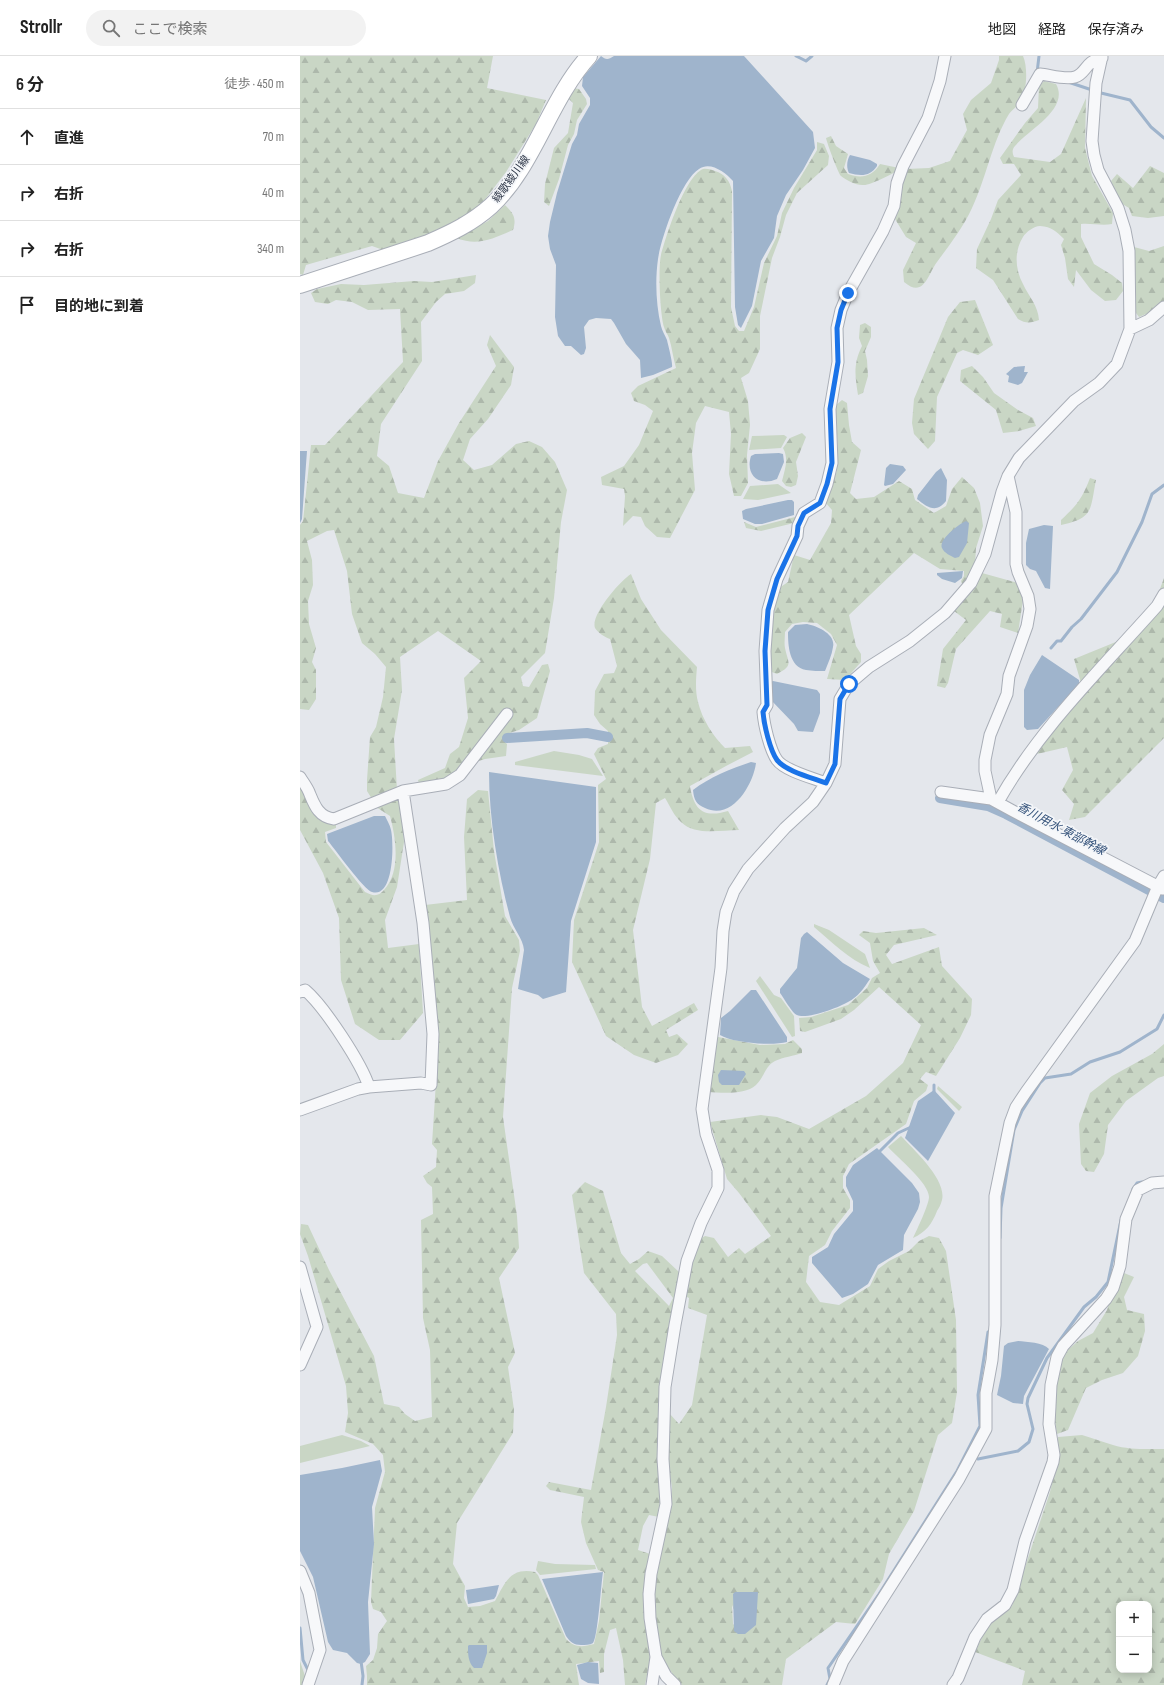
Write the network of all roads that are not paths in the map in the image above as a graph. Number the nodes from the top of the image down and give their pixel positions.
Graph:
1 (589, 56) edge
2 (945, 56) edge
3 (1102, 57) edge
4 (1022, 104) dead end
5 (300, 285) edge
6 (1164, 307) edge
7 (1130, 329) junction
8 (1008, 476) junction
9 (1164, 594) edge
10 (507, 714) dead end
11 (300, 777) edge
12 (826, 783) junction
13 (403, 791) junction
14 (941, 792) dead end
15 (994, 800) junction
16 (1164, 876) edge
17 (1158, 891) edge
18 (300, 992) edge
19 (369, 1087) junction
20 (300, 1110) edge
21 (1164, 1182) edge
22 (300, 1267) edge
23 (300, 1365) edge
24 (300, 1571) edge
25 (656, 1657) junction
26 (308, 1685) edge
27 (652, 1685) edge
28 (675, 1685) edge
29 (833, 1685) edge
30 (953, 1685) edge

1 - 5 main road, 綾歌綾川線
2 - 12 street
3 - 4 street
3 - 7 street
6 - 7 street
7 - 8 street
8 - 12 street
8 - 15 street
9 - 15 street
10 - 13 street
11 - 13 street
12 - 25 street
13 - 19 street
14 - 15 street
15 - 17 street
16 - 17 street
17 - 29 street
18 - 19 street
19 - 20 street
21 - 30 street
22 - 23 street
24 - 26 street
25 - 27 street
25 - 28 street

